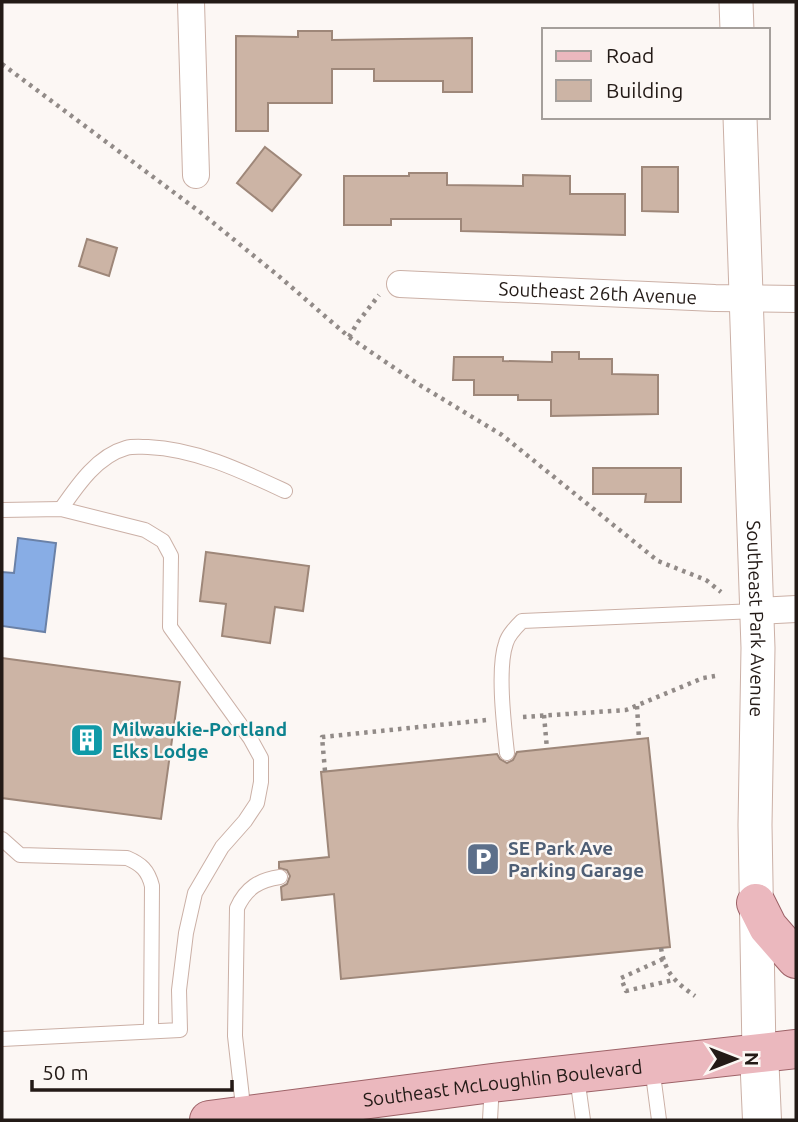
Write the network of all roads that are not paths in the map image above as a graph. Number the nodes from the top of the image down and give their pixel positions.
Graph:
1 (191, 2) edge
2 (736, 2) edge
3 (737, 28) edge
4 (740, 119) edge
5 (196, 175) dead end
6 (400, 284) road end
7 (745, 298) junction
8 (796, 299) edge
9 (285, 491) dead end
10 (61, 509) junction
11 (2, 510) edge
12 (796, 609) edge
13 (756, 611) junction
14 (507, 753) dead end
15 (2, 839) edge
16 (280, 877) dead end
17 (756, 904) junction
18 (796, 959) edge
19 (151, 1031) junction
20 (2, 1039) edge
21 (796, 1049) edge
22 (758, 1053) junction
23 (652, 1065) junction
24 (577, 1074) junction
25 (491, 1102) edge
26 (226, 1118) edge
27 (583, 1120) edge
28 (659, 1120) edge
29 (762, 1120) edge

1 - 5 street
2 - 3 street
4 - 7 street, Southeast Park Avenue
6 - 7 street, Southeast 26th Avenue
7 - 8 street, Southeast 26th Avenue
7 - 13 street, Southeast Park Avenue
9 - 10 lane
10 - 11 lane
10 - 19 lane
12 - 13 street
13 - 14 lane
13 - 17 street, Southeast Park Avenue
15 - 19 lane
16 - 26 lane
17 - 18 main road
17 - 22 street, Southeast Park Avenue
19 - 20 lane
21 - 22 main road, Southeast McLoughlin Boulevard
22 - 23 main road, Southeast McLoughlin Boulevard
22 - 29 main road, Southeast Park Avenue
23 - 24 main road, Southeast McLoughlin Boulevard
23 - 28 lane
24 - 25 main road, Southeast McLoughlin Boulevard
24 - 27 lane
25 - 26 main road, Southeast McLoughlin Boulevard

